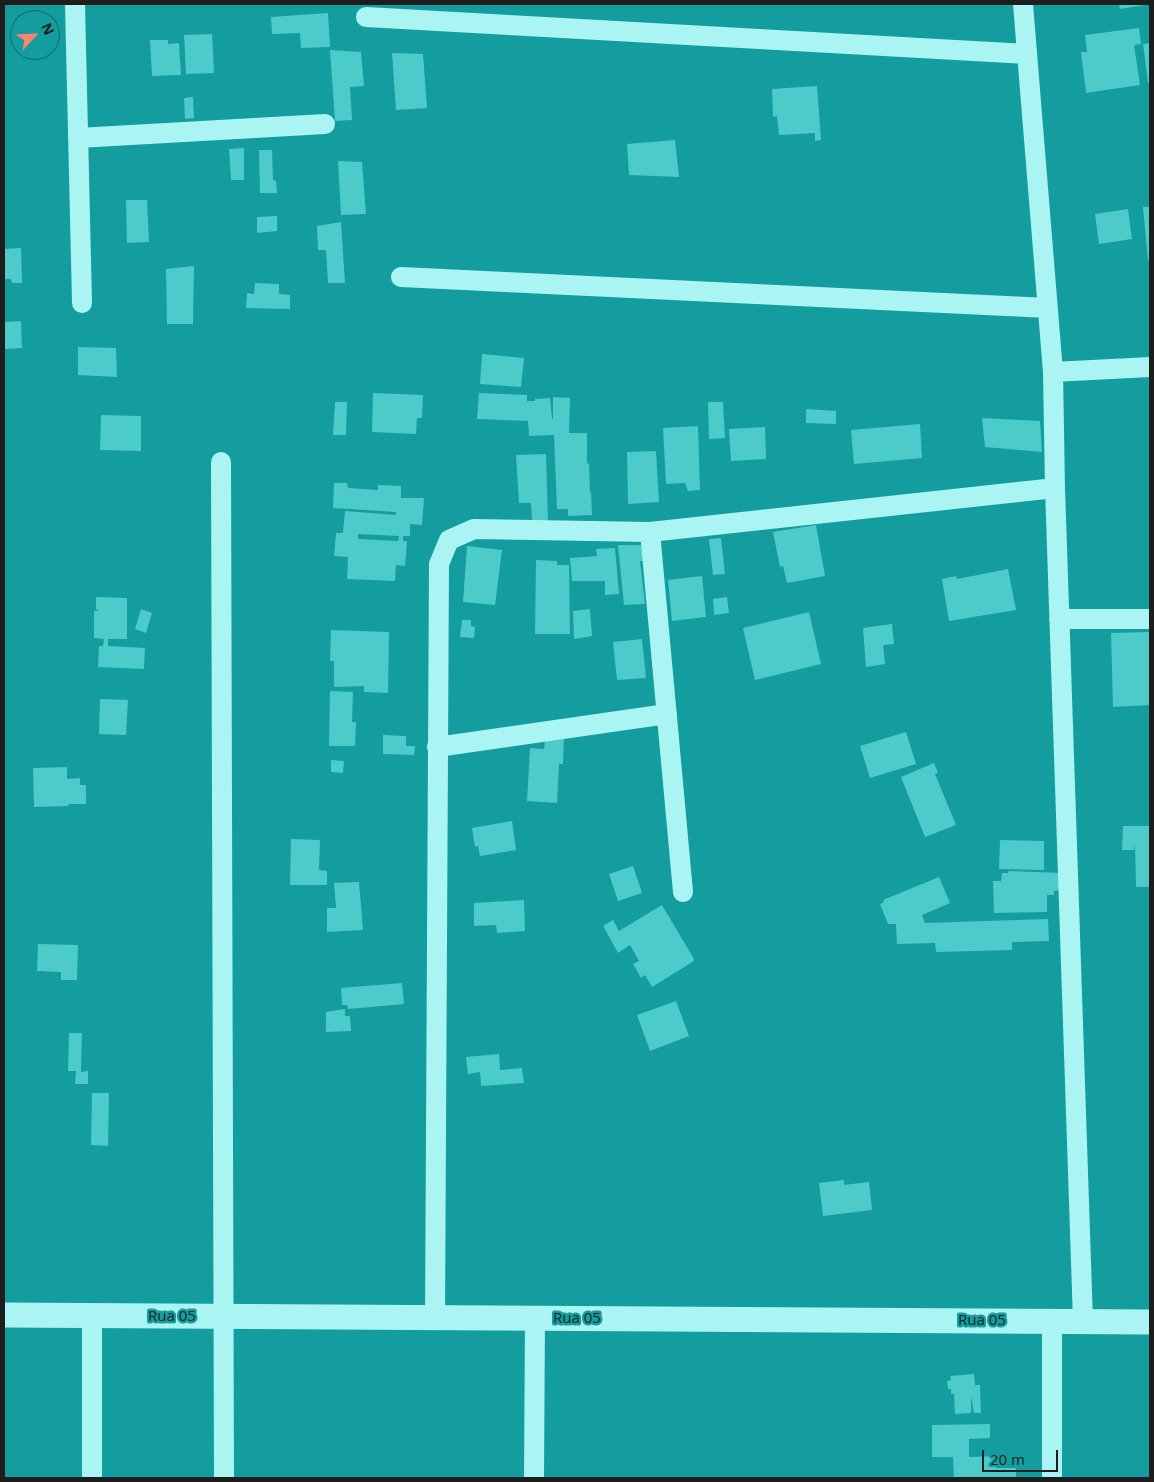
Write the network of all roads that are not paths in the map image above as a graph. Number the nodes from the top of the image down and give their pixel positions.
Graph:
1 (75, 4) edge
2 (1023, 4) edge
3 (366, 18) dead end
4 (1027, 54) junction
5 (325, 124) dead end
6 (78, 138) junction
7 (401, 277) dead end
8 (82, 303) dead end
9 (1048, 308) junction
10 (1150, 368) edge
11 (1053, 372) junction
12 (221, 462) dead end
13 (1055, 488) junction
14 (650, 532) junction
15 (1060, 619) junction
16 (1150, 620) edge
17 (667, 714) junction
18 (437, 747) junction
19 (683, 892) dead end
20 (4, 1316) edge
21 (92, 1316) junction
22 (223, 1317) junction
23 (435, 1318) junction
24 (535, 1318) junction
25 (1083, 1321) junction
26 (1052, 1322) junction
27 (1150, 1322) edge
28 (92, 1478) edge
29 (224, 1478) edge
30 (534, 1478) edge
31 (1052, 1478) edge

1 - 6 street
2 - 4 street
3 - 4 street
4 - 9 street
5 - 6 street
6 - 8 street
7 - 9 street
9 - 11 street
10 - 11 street
11 - 13 street
12 - 22 street
13 - 14 street
13 - 15 street
14 - 17 street
14 - 18 street
15 - 16 street
15 - 25 street
17 - 18 street
17 - 19 street
18 - 23 street
20 - 21 street, Rua 05
21 - 22 street, Rua 05
21 - 28 street
22 - 23 street, Rua 05
22 - 29 street
23 - 24 street, Rua 05
24 - 26 street, Rua 05
24 - 30 street
25 - 26 street, Rua 05
25 - 27 street, Rua 05
26 - 31 street

